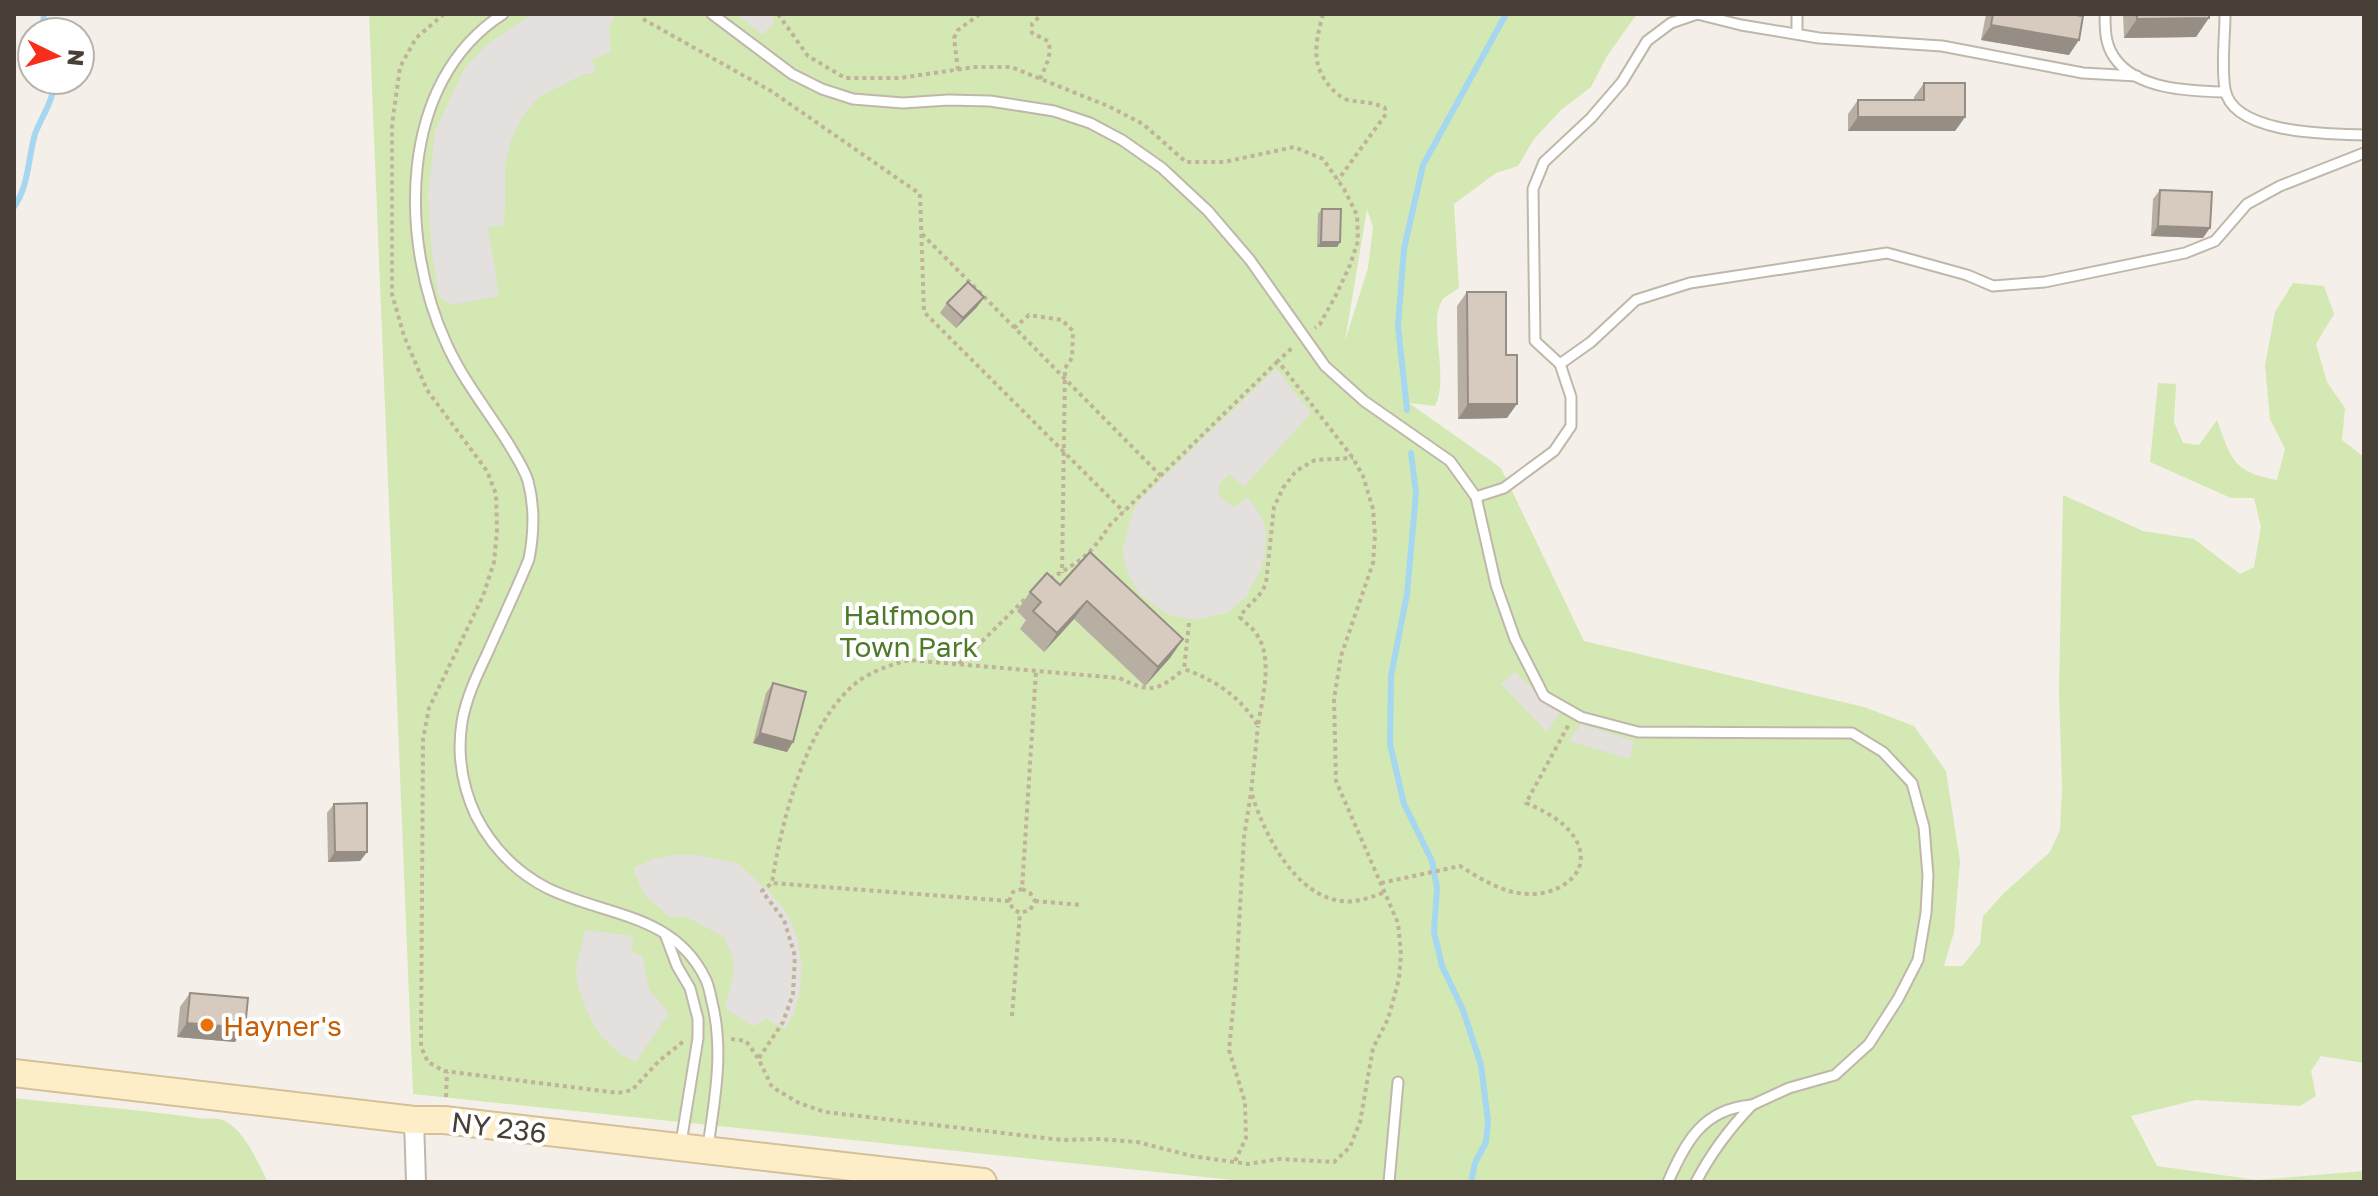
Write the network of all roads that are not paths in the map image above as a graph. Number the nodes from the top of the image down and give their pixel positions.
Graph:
1 (503, 14) edge
2 (712, 14) edge
3 (1797, 14) edge
4 (2105, 14) edge
5 (2225, 14) edge
6 (1797, 34) junction
7 (2137, 76) junction
8 (2225, 92) junction
9 (2364, 135) edge
10 (2364, 153) edge
11 (1560, 364) junction
12 (1476, 497) junction
13 (665, 934) junction
14 (14, 1073) edge
15 (1398, 1082) dead end
16 (1752, 1105) junction
17 (414, 1120) junction
18 (680, 1148) junction
19 (708, 1151) junction
20 (849, 1174) edge
21 (416, 1182) edge
22 (983, 1182) edge
23 (1389, 1182) edge
24 (1668, 1182) edge
25 (1696, 1182) edge

1 - 13 lane
2 - 12 lane
3 - 6 lane
4 - 7 lane
5 - 8 lane
6 - 7 lane
6 - 11 lane
7 - 8 lane
8 - 9 lane
10 - 11 lane
11 - 12 lane
12 - 16 lane
13 - 18 lane
13 - 19 lane
14 - 17 main road, NY 236 / NY 236
15 - 23 lane
16 - 24 lane
16 - 25 lane
17 - 18 main road, NY 236 / NY 236
17 - 21 street
18 - 19 main road, NY 236 / NY 236
19 - 20 main road, NY 236 / NY 236
20 - 22 main road, NY 236 / NY 236

